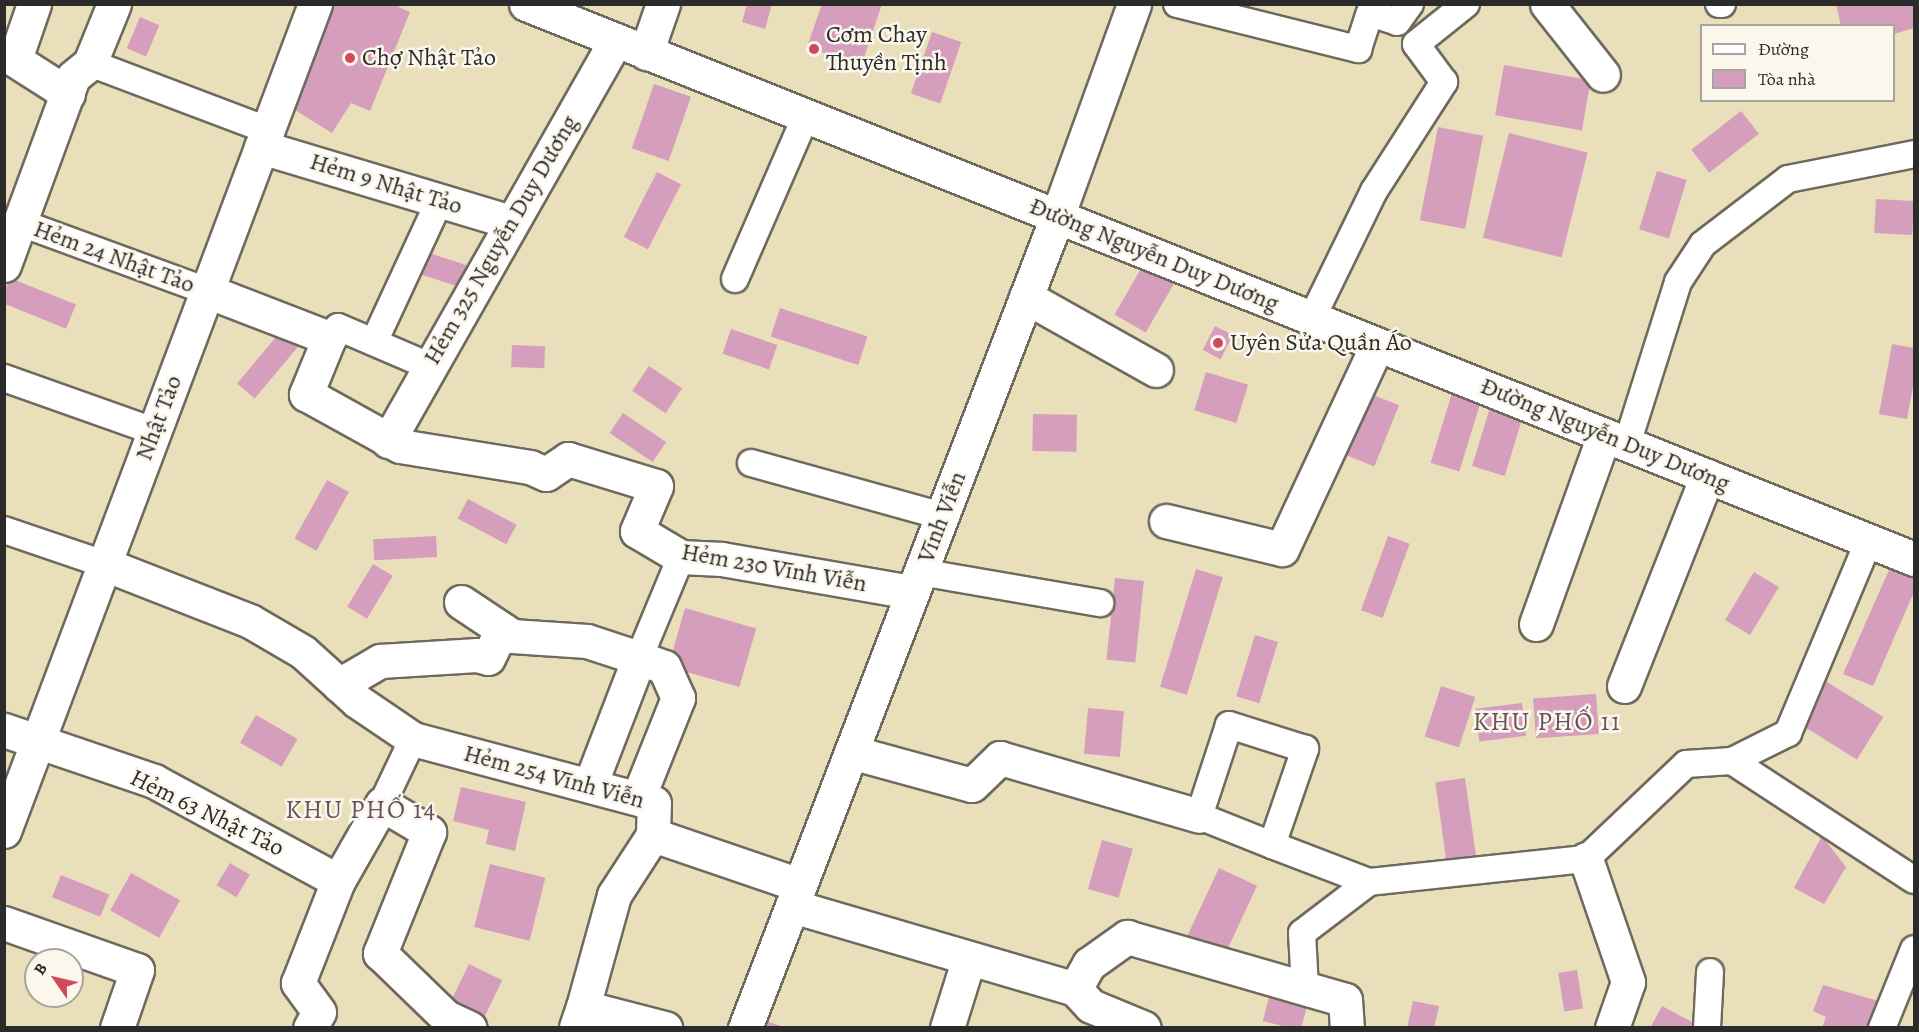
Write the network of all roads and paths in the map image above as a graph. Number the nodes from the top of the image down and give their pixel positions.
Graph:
1 (34, 4) edge
2 (114, 4) edge
3 (315, 4) edge
4 (526, 4) edge
5 (663, 4) edge
6 (1134, 4) edge
7 (1178, 4) edge
8 (1410, 4) edge
9 (1466, 4) edge
10 (1547, 4) edge
11 (616, 40) junction
12 (646, 53) junction
13 (10, 56) edge
14 (90, 63) junction
15 (1603, 75) dead end
16 (68, 94) junction
17 (806, 116) junction
18 (264, 139) junction
19 (1914, 154) edge
20 (440, 200) junction
21 (1057, 217) junction
22 (511, 222) junction
23 (21, 223) junction
24 (4, 265) edge
25 (735, 279) dead end
26 (207, 291) junction
27 (1026, 297) junction
28 (1312, 318) junction
29 (329, 338) junction
30 (374, 342) junction
31 (1377, 345) junction
32 (429, 366) junction
33 (1156, 370) dead end
34 (4, 378) edge
35 (154, 431) junction
36 (1615, 440) junction
37 (388, 441) junction
38 (751, 463) dead end
39 (1707, 476) junction
40 (942, 516) junction
41 (1166, 521) dead end
42 (4, 531) edge
43 (1869, 540) junction
44 (681, 557) junction
45 (1914, 559) edge
46 (104, 564) junction
47 (916, 582) junction
48 (462, 602) dead end
49 (1100, 603) dead end
50 (1536, 624) dead end
51 (502, 629) junction
52 (639, 657) junction
53 (339, 685) junction
54 (1624, 686) dead end
55 (4, 730) edge
56 (413, 739) junction
57 (37, 743) junction
58 (851, 752) junction
59 (1732, 761) junction
60 (590, 785) junction
61 (638, 798) junction
62 (382, 804) junction
63 (1199, 816) junction
64 (4, 831) edge
65 (653, 835) junction
66 (1272, 845) junction
67 (1586, 859) junction
68 (1914, 880) edge
69 (338, 881) junction
70 (1369, 882) junction
71 (796, 895) junction
72 (4, 922) edge
73 (1914, 949) edge
74 (969, 958) junction
75 (1710, 972) dead end
76 (1305, 988) junction
77 (1075, 989) junction
78 (579, 1017) edge
79 (1104, 1020) edge
80 (454, 1024) edge
81 (117, 1028) edge
82 (310, 1028) edge
83 (665, 1028) edge
84 (745, 1028) edge
85 (947, 1028) edge
86 (1144, 1028) edge
87 (1347, 1028) edge
88 (1612, 1028) edge
89 (1707, 1028) edge
90 (1882, 1028) edge

1 - 13 street
2 - 14 street
3 - 18 street, Nhật Tảo
4 - 11 street, Đường Nguyễn Duy Dương
5 - 12 street
6 - 21 street, Vĩnh Viễn
7 - 8 lane
9 - 28 lane
10 - 15 street
11 - 12 street, Đường Nguyễn Duy Dương
11 - 22 street, Hẻm 325 Nguyễn Duy Dương
12 - 17 street, Đường Nguyễn Duy Dương
13 - 16 street
14 - 16 street
14 - 18 lane
16 - 23 street
17 - 21 street, Đường Nguyễn Duy Dương
17 - 25 lane
18 - 20 street, Hẻm 9 Nhật Tảo
18 - 26 street, Nhật Tảo
19 - 36 lane
20 - 22 street, Hẻm 9 Nhật Tảo
20 - 30 lane
21 - 27 street, Vĩnh Viễn
21 - 28 street, Đường Nguyễn Duy Dương
22 - 32 street, Hẻm 325 Nguyễn Duy Dương
23 - 24 street
23 - 26 lane, Hẻm 24 Nhật Tảo
26 - 29 street
26 - 35 street, Nhật Tảo
27 - 33 street
27 - 40 street, Vĩnh Viễn
28 - 31 street, Đường Nguyễn Duy Dương
29 - 30 lane
29 - 37 street
30 - 32 lane
31 - 36 street, Đường Nguyễn Duy Dương
31 - 41 street
32 - 37 street, Hẻm 325 Nguyễn Duy Dương
34 - 35 lane
35 - 46 street, Nhật Tảo
36 - 39 street, Đường Nguyễn Duy Dương
36 - 50 street
37 - 44 street, Hẻm 230 Vĩnh Viễn
38 - 40 lane
39 - 43 street, Đường Nguyễn Duy Dương
39 - 54 street
40 - 47 street, Vĩnh Viễn
42 - 46 lane
43 - 45 street, Đường Nguyễn Duy Dương
43 - 59 lane
44 - 47 street, Hẻm 230 Vĩnh Viễn
44 - 52 lane
46 - 53 street
46 - 57 street, Nhật Tảo
47 - 49 lane
47 - 58 street, Vĩnh Viễn
48 - 51 street
51 - 52 street
51 - 53 street
52 - 60 street
52 - 61 street
53 - 56 street
55 - 57 street, Hẻm 63 Nhật Tảo
56 - 60 street, Hẻm 254 Vĩnh Viễn
56 - 62 lane
57 - 64 street, Nhật Tảo
57 - 69 street, Hẻm 63 Nhật Tảo
58 - 63 street
58 - 71 street, Vĩnh Viễn
59 - 67 lane
59 - 68 lane
60 - 61 street, Hẻm 254 Vĩnh Viễn
61 - 65 street, Hẻm 254 Vĩnh Viễn
62 - 69 street
62 - 80 street
63 - 66 lane
63 - 66 lane
65 - 71 street, Hẻm 254 Vĩnh Viễn
65 - 78 street
66 - 70 lane
67 - 70 lane
67 - 88 street
69 - 82 street
70 - 76 lane
71 - 74 street, Hẻm 254 Vĩnh Viễn
71 - 84 street, Vĩnh Viễn
72 - 81 street
73 - 90 lane
74 - 77 street, Hẻm 254 Vĩnh Viễn
74 - 85 street
75 - 89 lane
76 - 77 street
76 - 87 street
77 - 79 street
78 - 83 street
79 - 86 street

